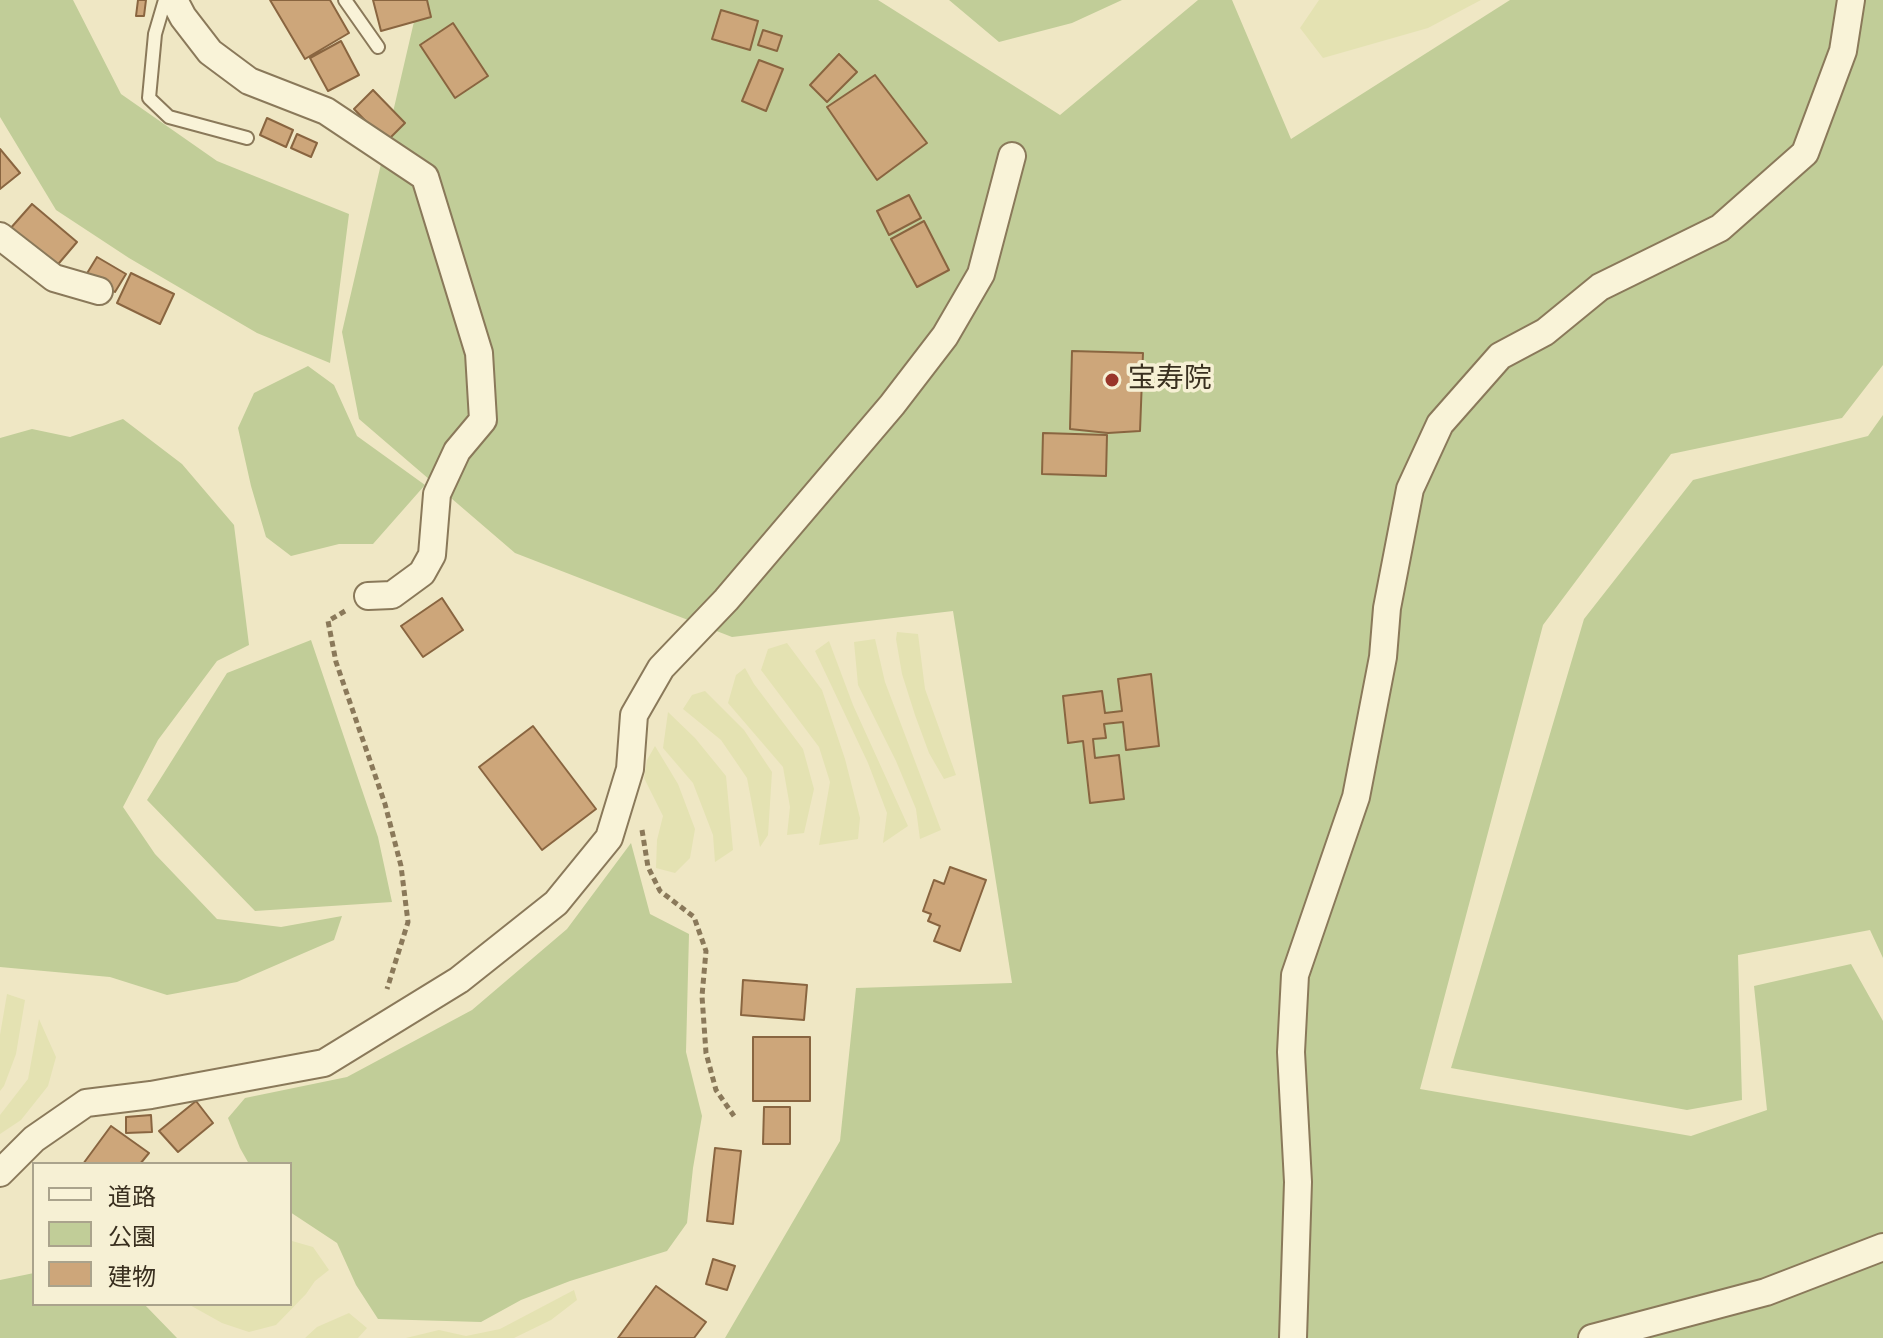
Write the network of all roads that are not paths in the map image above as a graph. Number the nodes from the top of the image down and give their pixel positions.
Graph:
1 (165, 0) edge
2 (174, 0) edge
3 (345, 0) edge
4 (1851, 0) edge
5 (378, 47) dead end
6 (247, 138) dead end
7 (1012, 156) dead end
8 (0, 236) edge
9 (99, 291) dead end
10 (368, 596) road end
11 (0, 1173) edge
12 (1883, 1247) edge
13 (1293, 1338) edge
14 (1592, 1338) edge

1 - 6 lane
2 - 10 street
3 - 5 lane
4 - 13 street
7 - 11 street
8 - 9 street
12 - 14 street

